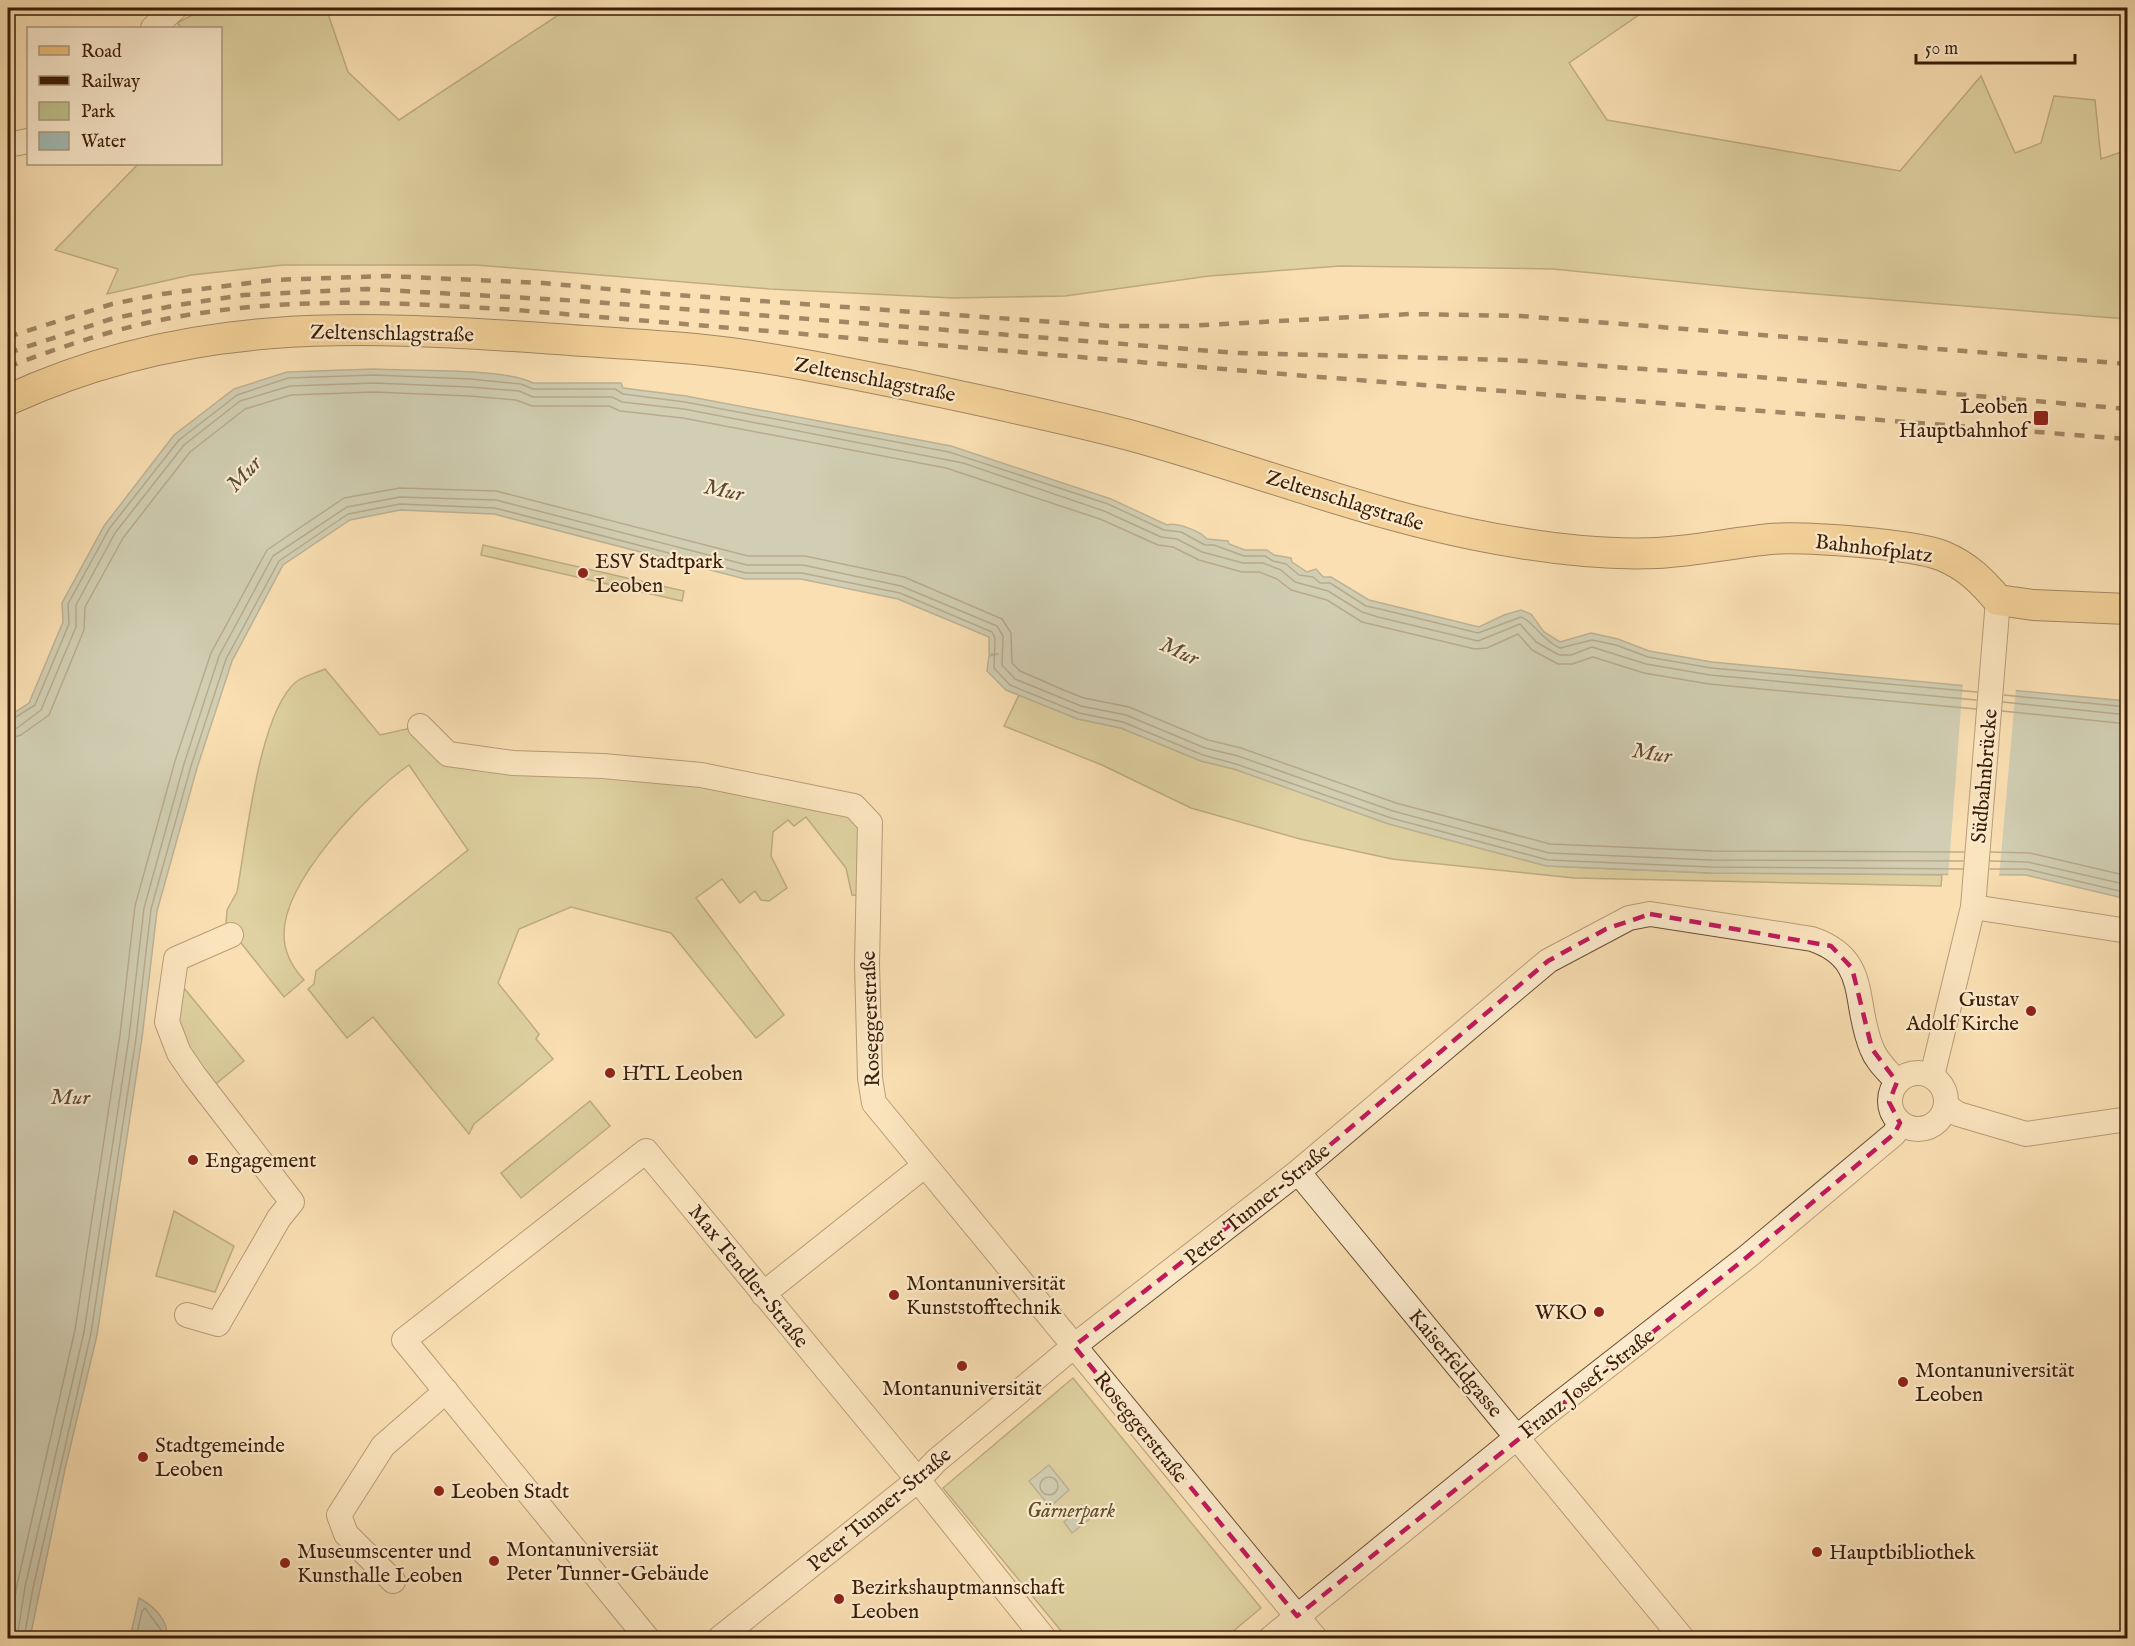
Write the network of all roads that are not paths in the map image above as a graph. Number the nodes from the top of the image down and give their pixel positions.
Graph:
1 (175, 8) edge
2 (154, 27) edge
3 (27, 141) edge
4 (8, 145) edge
5 (8, 400) edge
6 (1734, 546) joint
7 (1998, 600) junction
8 (2127, 609) edge
9 (420, 726) dead end
10 (1974, 897) junction
11 (2127, 931) edge
12 (231, 935) dead end
13 (1932, 1076) junction
14 (1897, 1082) junction
15 (1946, 1107) junction
16 (2127, 1119) edge
17 (1900, 1123) junction
18 (924, 1166) junction
19 (1298, 1172) junction
20 (763, 1294) junction
21 (187, 1315) dead end
22 (1074, 1346) junction
23 (446, 1391) junction
24 (1518, 1437) junction
25 (918, 1480) junction
26 (393, 1581) dead end
27 (1297, 1617) junction
28 (647, 1638) edge
29 (720, 1638) edge
30 (1044, 1638) edge
31 (1271, 1638) edge
32 (1315, 1638) edge
33 (1682, 1638) edge

1 - 2 street
3 - 4 street
5 - 6 main road, Zeltenschlagstraße
6 - 7 main road, Bahnhofplatz
7 - 8 main road
7 - 10 street, Südbahnbrücke
9 - 18 street, Roseggerstraße
10 - 11 street
10 - 13 street, Südbahnbrücke
12 - 21 street
13 - 14 street
13 - 15 street
14 - 17 street
14 - 19 street, Peter Tunner-Straße
15 - 16 street
15 - 17 street
17 - 24 street, Franz Josef-Straße
18 - 20 street
18 - 22 street, Roseggerstraße
19 - 22 street, Peter Tunner-Straße
19 - 24 street, Kaiserfeldgasse
20 - 23 street, Max Tendler-Straße
20 - 25 street, Max Tendler-Straße
22 - 25 street, Peter Tunner-Straße
22 - 27 street, Roseggerstraße
23 - 26 street
23 - 28 street
24 - 27 street, Franz Josef-Straße
24 - 33 street, Kaiserfeldgasse
25 - 29 street, Peter Tunner-Straße
25 - 30 street, Max Tendler-Straße
27 - 31 street, Franz Josef-Straße
27 - 32 street, Roseggerstraße

